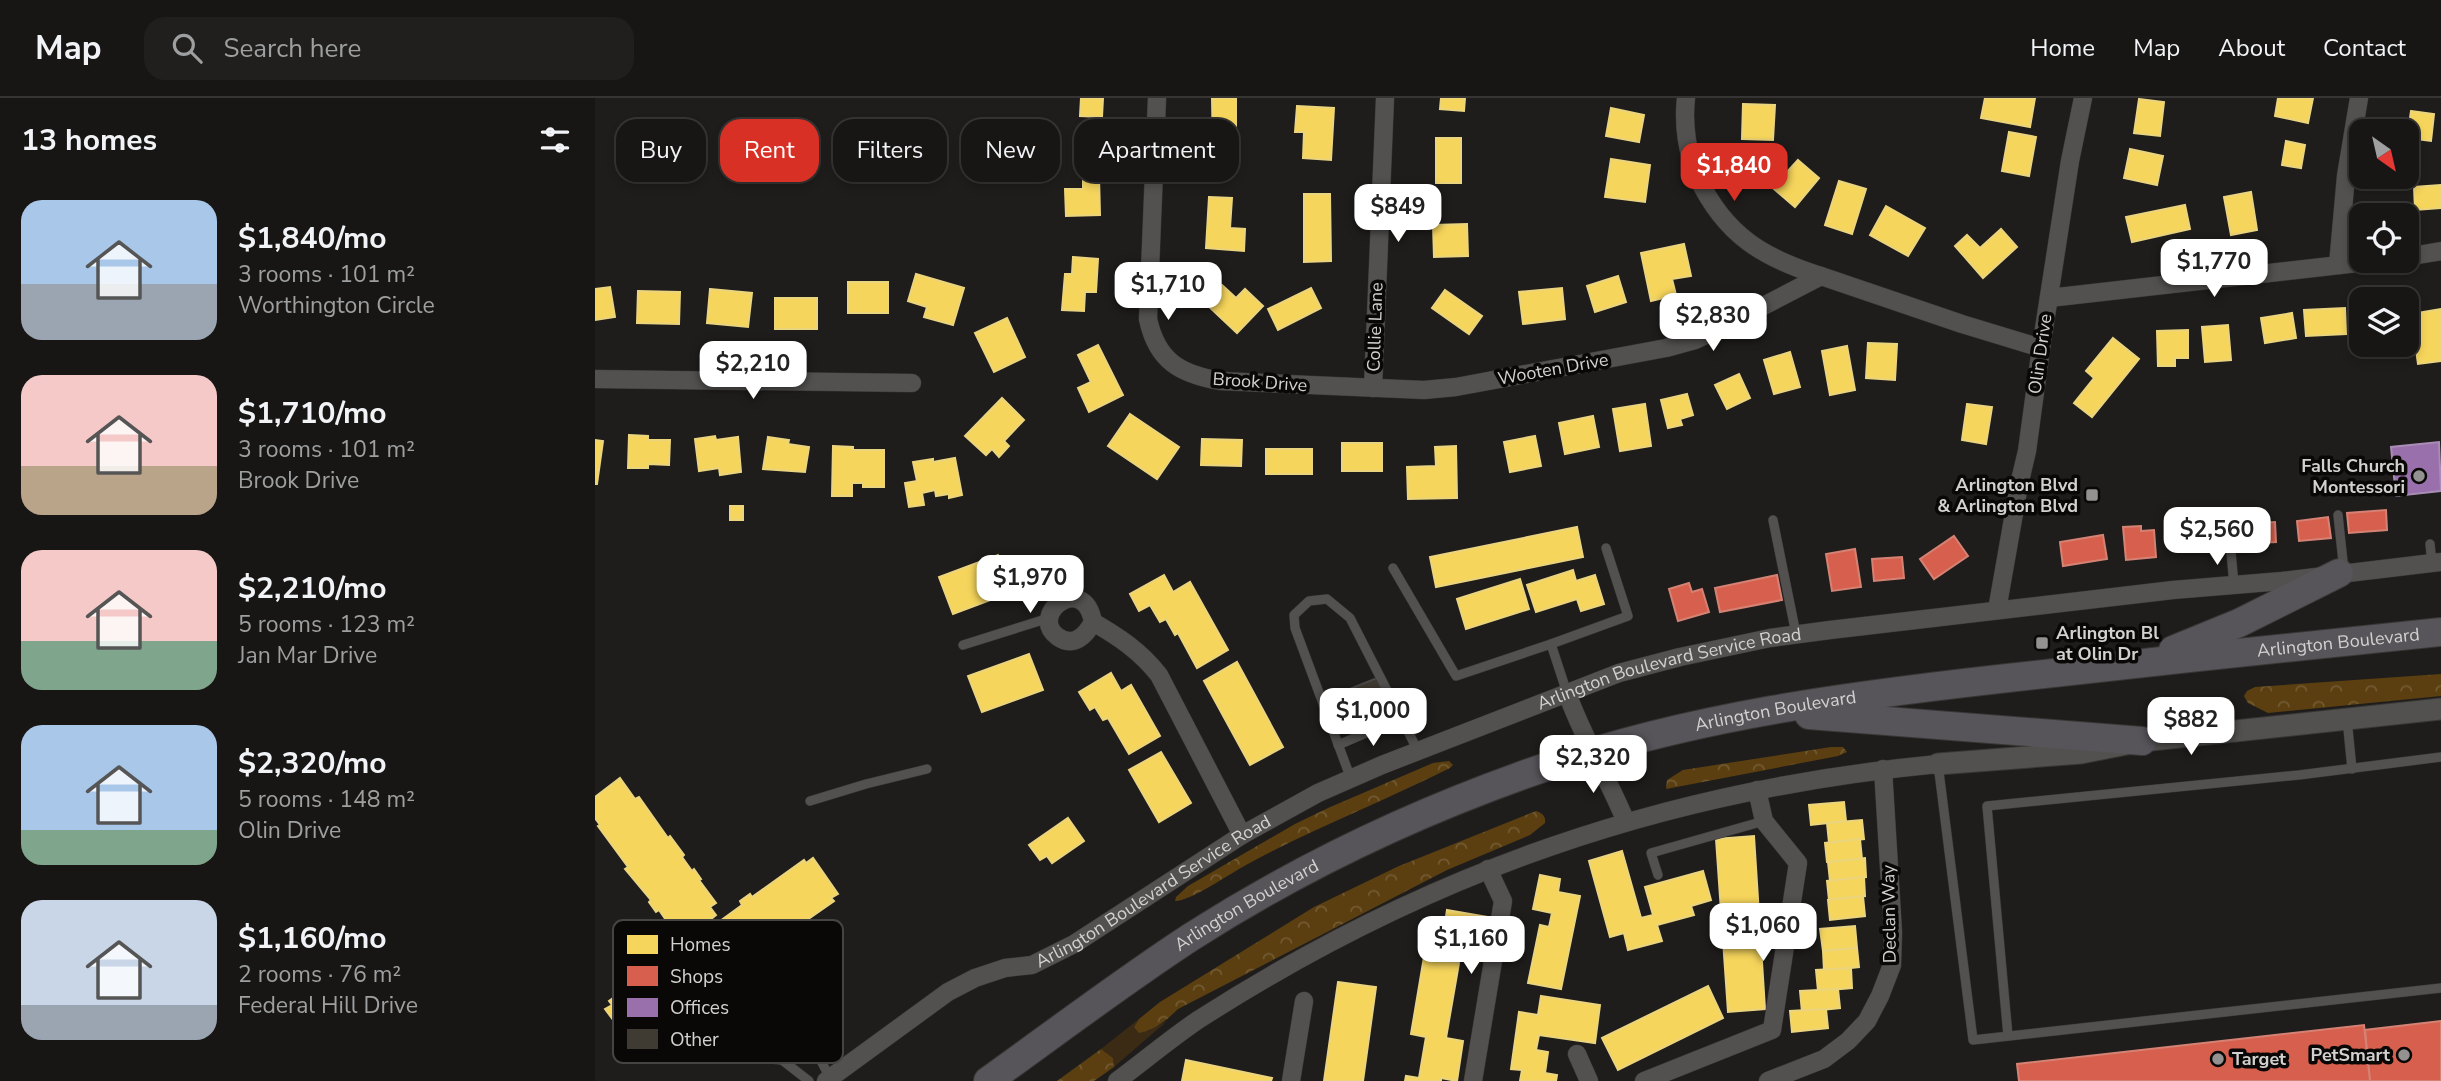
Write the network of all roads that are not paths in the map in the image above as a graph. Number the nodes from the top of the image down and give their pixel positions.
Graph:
1 (1157, 98) edge
2 (1385, 98) edge
3 (1686, 98) edge
4 (2083, 98) edge
5 (2359, 98) edge
6 (2441, 251) edge
7 (2419, 255) edge
8 (2349, 264) edge
9 (2338, 265) junction
10 (1821, 276) junction
11 (2049, 298) junction
12 (2041, 348) junction
13 (595, 379) edge
14 (912, 383) dead end
15 (1373, 388) junction
16 (2338, 515) dead end
17 (1773, 520) dead end
18 (2229, 530) dead end
19 (2430, 544) dead end
20 (1606, 548) dead end
21 (2437, 562) edge
22 (1393, 568) dead end
23 (2342, 573) junction
24 (2234, 585) junction
25 (1997, 610) junction
26 (1049, 618) junction
27 (1093, 622) junction
28 (2441, 632) edge
29 (1796, 634) junction
30 (1551, 644) junction
31 (963, 645) dead end
32 (2143, 663) junction
33 (1566, 693) junction
34 (2441, 709) edge
35 (1767, 711) junction
36 (1401, 718) junction
37 (2347, 719) junction
38 (2142, 741) junction
39 (1338, 745) junction
40 (1418, 751) junction
41 (1593, 752) junction
42 (2441, 757) edge
43 (1938, 764) junction
44 (927, 769) dead end
45 (1884, 769) junction
46 (2351, 769) junction
47 (1351, 779) junction
48 (1757, 790) junction
49 (810, 801) dead end
50 (1764, 821) junction
51 (1626, 822) junction
52 (1242, 835) junction
53 (1488, 869) junction
54 (1658, 875) dead end
55 (2441, 988) edge
56 (1304, 1002) dead end
57 (2008, 1036) junction
58 (1577, 1054) dead end
59 (786, 1063) edge
60 (828, 1079) edge
61 (809, 1081) edge
62 (988, 1081) edge
63 (1118, 1081) edge
64 (1291, 1081) edge
65 (1473, 1081) edge
66 (1589, 1081) edge
67 (1644, 1081) edge
68 (1768, 1081) edge

1 - 15 street, Brook Drive
2 - 15 street, Collie Lane
3 - 10 street
4 - 11 street, Olin Drive
5 - 9 street
6 - 7 street
8 - 9 street
9 - 11 street
10 - 12 street
10 - 15 street, Wooten Drive
11 - 12 street, Olin Drive
12 - 25 street, Olin Drive
13 - 14 street
16 - 23 lane
17 - 29 lane
18 - 24 lane
19 - 21 lane
20 - 30 lane
21 - 23 street, Arlington Boulevard Service Road
22 - 30 lane
23 - 24 street, Arlington Boulevard Service Road
23 - 32 highway
24 - 25 street, Arlington Boulevard Service Road
25 - 29 street, Arlington Boulevard Service Road
26 - 27 street
26 - 27 street
26 - 31 lane
27 - 52 street
28 - 32 highway, Arlington Boulevard
29 - 33 street, Arlington Boulevard Service Road
30 - 33 lane
32 - 35 highway, Arlington Boulevard
33 - 40 street, Arlington Boulevard Service Road
33 - 41 street
34 - 37 street
35 - 38 highway
35 - 41 highway, Arlington Boulevard
36 - 39 lane
36 - 39 lane
36 - 40 lane
37 - 38 street
37 - 46 lane
38 - 43 street
39 - 47 lane
40 - 47 street, Arlington Boulevard Service Road
41 - 51 street
41 - 62 highway, Arlington Boulevard
42 - 46 lane
43 - 45 street
43 - 57 lane
44 - 49 lane
45 - 48 street
45 - 68 street, Declan Way
46 - 57 lane
47 - 52 street, Arlington Boulevard Service Road
48 - 50 street
48 - 51 street
50 - 54 lane
50 - 67 street
51 - 53 street
52 - 60 street, Arlington Boulevard Service Road
53 - 63 street
53 - 65 street
55 - 57 lane
56 - 64 street
58 - 66 street
59 - 61 lane

